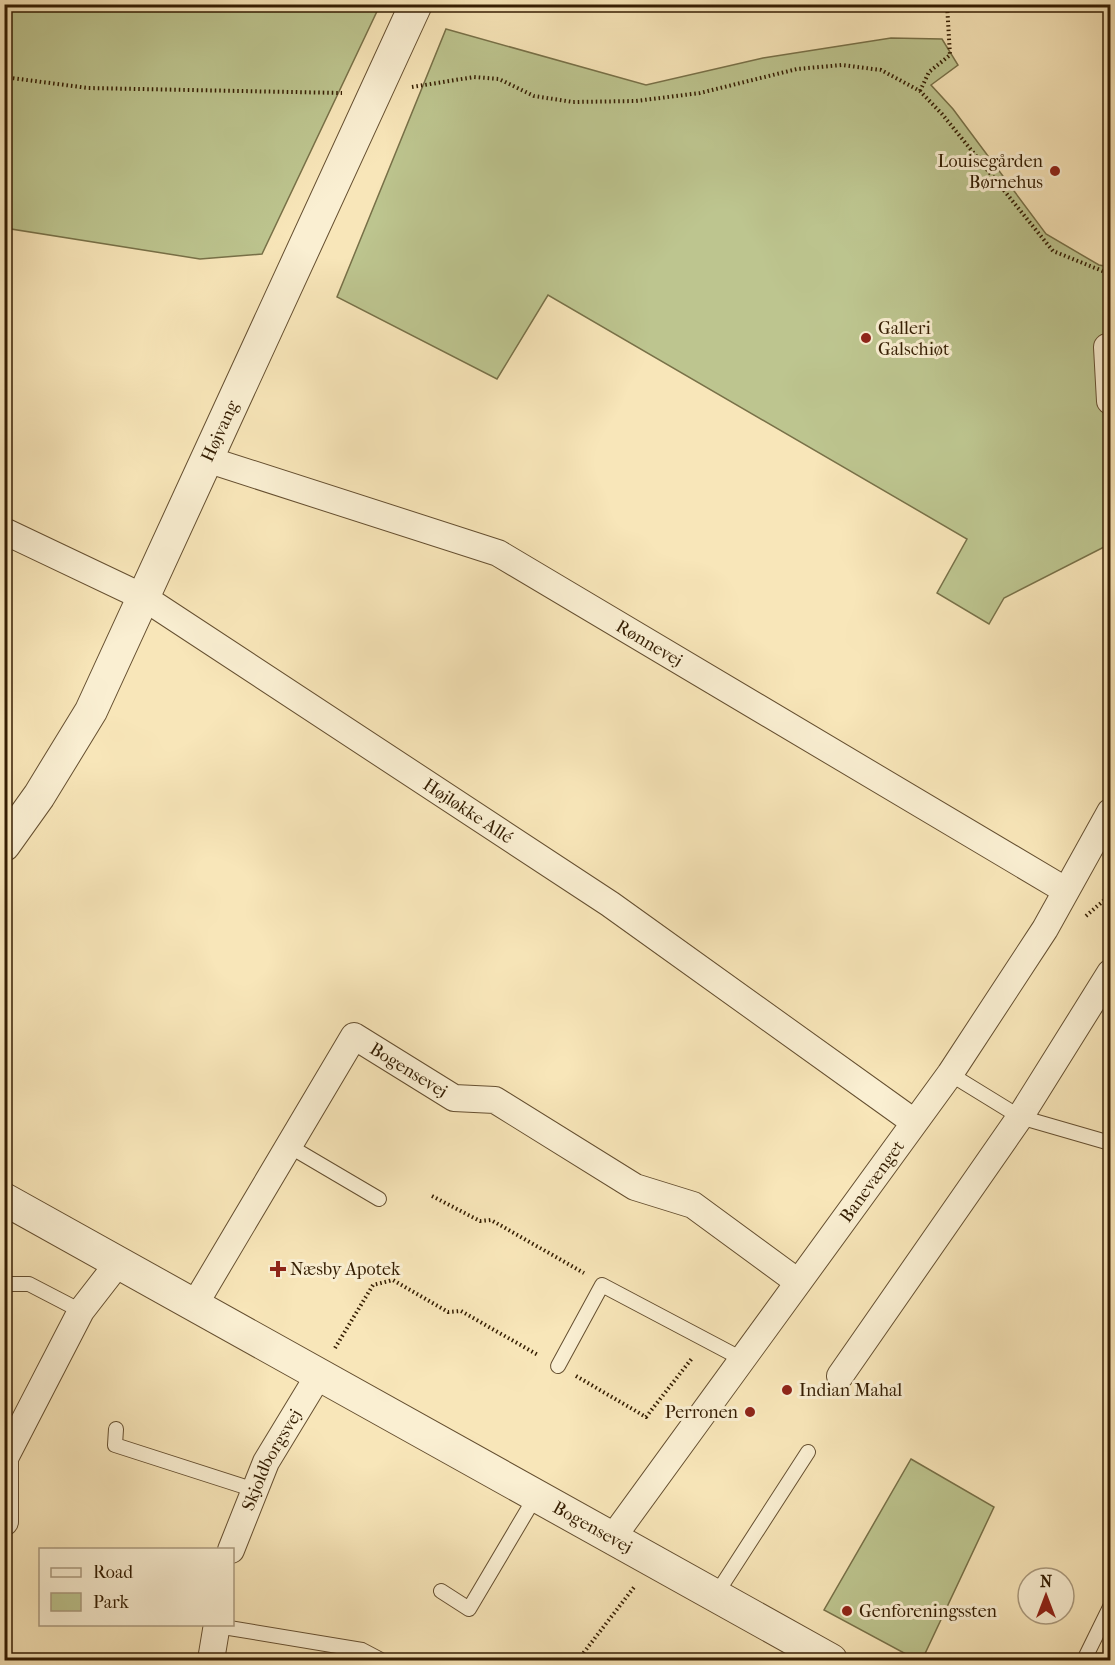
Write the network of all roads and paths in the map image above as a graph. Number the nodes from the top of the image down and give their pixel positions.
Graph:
1 (416, 4) edge
2 (947, 4) edge
3 (4, 77) edge
4 (920, 92) junction
5 (375, 94) junction
6 (1110, 274) edge
7 (1107, 347) dead end
8 (1110, 401) edge
9 (206, 459) junction
10 (4, 531) edge
11 (143, 597) junction
12 (1110, 812) edge
13 (4, 845) edge
14 (1065, 890) junction
15 (1110, 973) edge
16 (950, 1074) junction
17 (1020, 1117) junction
18 (914, 1122) junction
19 (1110, 1143) edge
20 (289, 1146) junction
21 (432, 1196) dead end
22 (4, 1199) edge
23 (380, 1199) dead end
24 (118, 1262) junction
25 (798, 1282) junction
26 (4, 1284) edge
27 (602, 1285) junction
28 (195, 1304) junction
29 (81, 1311) junction
30 (706, 1340) junction
31 (742, 1359) junction
32 (558, 1366) junction
33 (320, 1373) junction
34 (840, 1376) dead end
35 (116, 1429) dead end
36 (808, 1452) dead end
37 (255, 1490) junction
38 (537, 1494) junction
39 (5, 1522) edge
40 (613, 1537) junction
41 (232, 1548) edge
42 (654, 1561) junction
43 (441, 1591) dead end
44 (715, 1596) junction
45 (1110, 1606) edge
46 (217, 1626) edge
47 (223, 1626) edge
48 (211, 1660) edge
49 (381, 1660) edge
50 (578, 1660) edge
51 (831, 1660) edge
52 (1084, 1660) edge

1 - 5 street, Højvang
2 - 4 path
3 - 5 path
4 - 5 path
4 - 6 path
5 - 9 street, Højvang
7 - 8 street
9 - 11 street, Højvang
9 - 14 street, Rønnevej
10 - 11 street, Højløkke Allé
11 - 13 street, Højvang
11 - 18 street, Højløkke Allé
12 - 14 street, Banevænget
14 - 16 street, Banevænget
15 - 17 street
16 - 17 lane
16 - 18 street, Banevænget
17 - 19 lane
17 - 34 street
18 - 25 street, Banevænget
20 - 23 lane
20 - 25 street, Bogensevej
20 - 28 street, Bogensevej
21 - 27 path
22 - 24 street, Bogensevej
24 - 28 street, Bogensevej
24 - 29 street
25 - 31 street, Banevænget
26 - 29 lane
27 - 30 lane
27 - 32 lane
28 - 33 street, Bogensevej
29 - 39 street
30 - 31 lane
30 - 32 path
31 - 40 street, Banevænget
32 - 33 path
33 - 37 street, Skjoldborgsvej
33 - 38 street, Bogensevej
35 - 37 lane
36 - 44 lane
37 - 41 street, Skjoldborgsvej
38 - 40 street, Bogensevej
38 - 43 lane
40 - 42 street, Bogensevej
42 - 44 street, Bogensevej
42 - 50 path
44 - 51 street, Bogensevej
45 - 52 lane
46 - 48 street
47 - 49 lane

